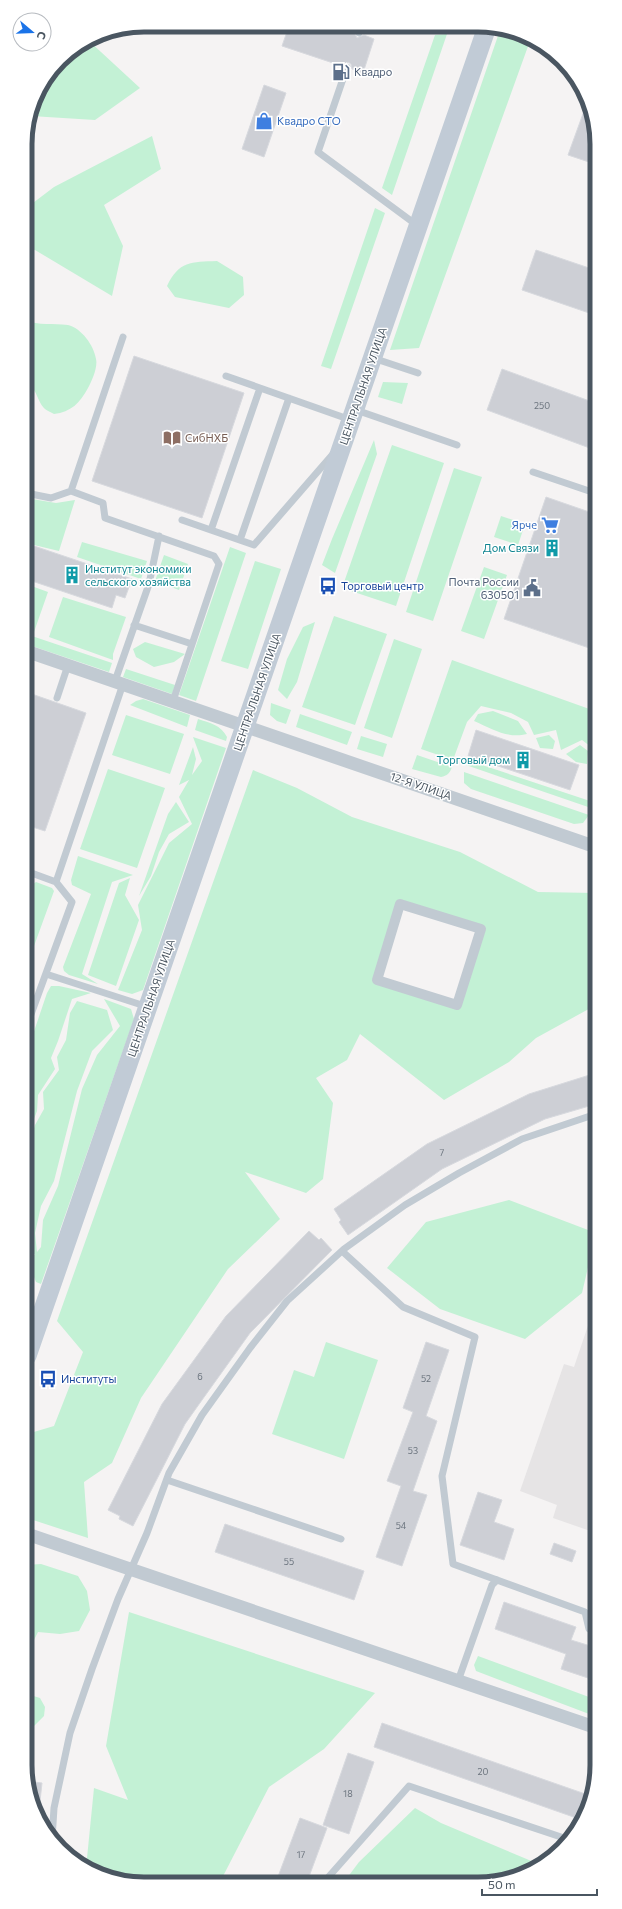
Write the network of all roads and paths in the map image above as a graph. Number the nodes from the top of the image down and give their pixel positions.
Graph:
1 (485, 32) edge
2 (347, 67) dead end
3 (418, 227) junction
4 (123, 338) dead end
5 (373, 358) junction
6 (418, 373) dead end
7 (226, 376) dead end
8 (260, 388) junction
9 (289, 398) junction
10 (353, 415) junction
11 (344, 440) junction
12 (457, 446) dead end
13 (533, 472) dead end
14 (71, 491) junction
15 (590, 491) edge
16 (32, 494) edge
17 (182, 520) dead end
18 (211, 530) junction
19 (158, 536) junction
20 (240, 540) junction
21 (134, 625) junction
22 (192, 644) junction
23 (32, 653) edge
24 (68, 665) junction
25 (119, 683) junction
26 (57, 698) dead end
27 (173, 701) junction
28 (245, 726) junction
29 (590, 845) edge
30 (32, 873) edge
31 (56, 882) junction
32 (481, 929) joint
33 (46, 974) junction
34 (148, 1007) junction
35 (32, 1012) edge
36 (590, 1116) edge
37 (342, 1251) junction
38 (32, 1342) edge
39 (167, 1480) junction
40 (32, 1536) edge
41 (341, 1539) dead end
42 (131, 1570) junction
43 (496, 1580) junction
44 (590, 1629) edge
45 (458, 1681) junction
46 (590, 1726) edge
47 (53, 1829) edge
48 (563, 1838) edge
49 (328, 1877) edge

1 - 3 main road, ЦЕНТРАЛЬНАЯ УЛИЦА
2 - 3 lane
3 - 5 main road, ЦЕНТРАЛЬНАЯ УЛИЦА
4 - 14 lane
5 - 6 lane
5 - 10 main road, ЦЕНТРАЛЬНАЯ УЛИЦА
7 - 8 lane
8 - 9 lane
8 - 18 lane
9 - 10 lane
9 - 20 lane
10 - 11 main road, ЦЕНТРАЛЬНАЯ УЛИЦА
10 - 12 lane
11 - 20 lane
11 - 28 main road, ЦЕНТРАЛЬНАЯ УЛИЦА
13 - 15 lane
14 - 16 lane
14 - 19 lane
17 - 18 lane
18 - 20 lane
19 - 21 lane
19 - 22 lane
21 - 22 lane
21 - 25 lane
22 - 27 lane
23 - 24 street, 12-Я УЛИЦА
24 - 25 street, 12-Я УЛИЦА
24 - 26 lane
25 - 27 street, 12-Я УЛИЦА
25 - 31 lane
27 - 28 street, 12-Я УЛИЦА
28 - 29 street, 12-Я УЛИЦА
28 - 34 main road, ЦЕНТРАЛЬНАЯ УЛИЦА
30 - 31 lane
31 - 33 lane
32 - 32 street
33 - 34 lane
33 - 35 lane
34 - 38 main road, ЦЕНТРАЛЬНАЯ УЛИЦА
36 - 37 lane
37 - 39 lane
37 - 43 lane
39 - 41 lane
39 - 42 lane
40 - 42 street
42 - 45 street
42 - 47 lane
43 - 44 lane
43 - 45 lane
45 - 46 street
48 - 49 lane

